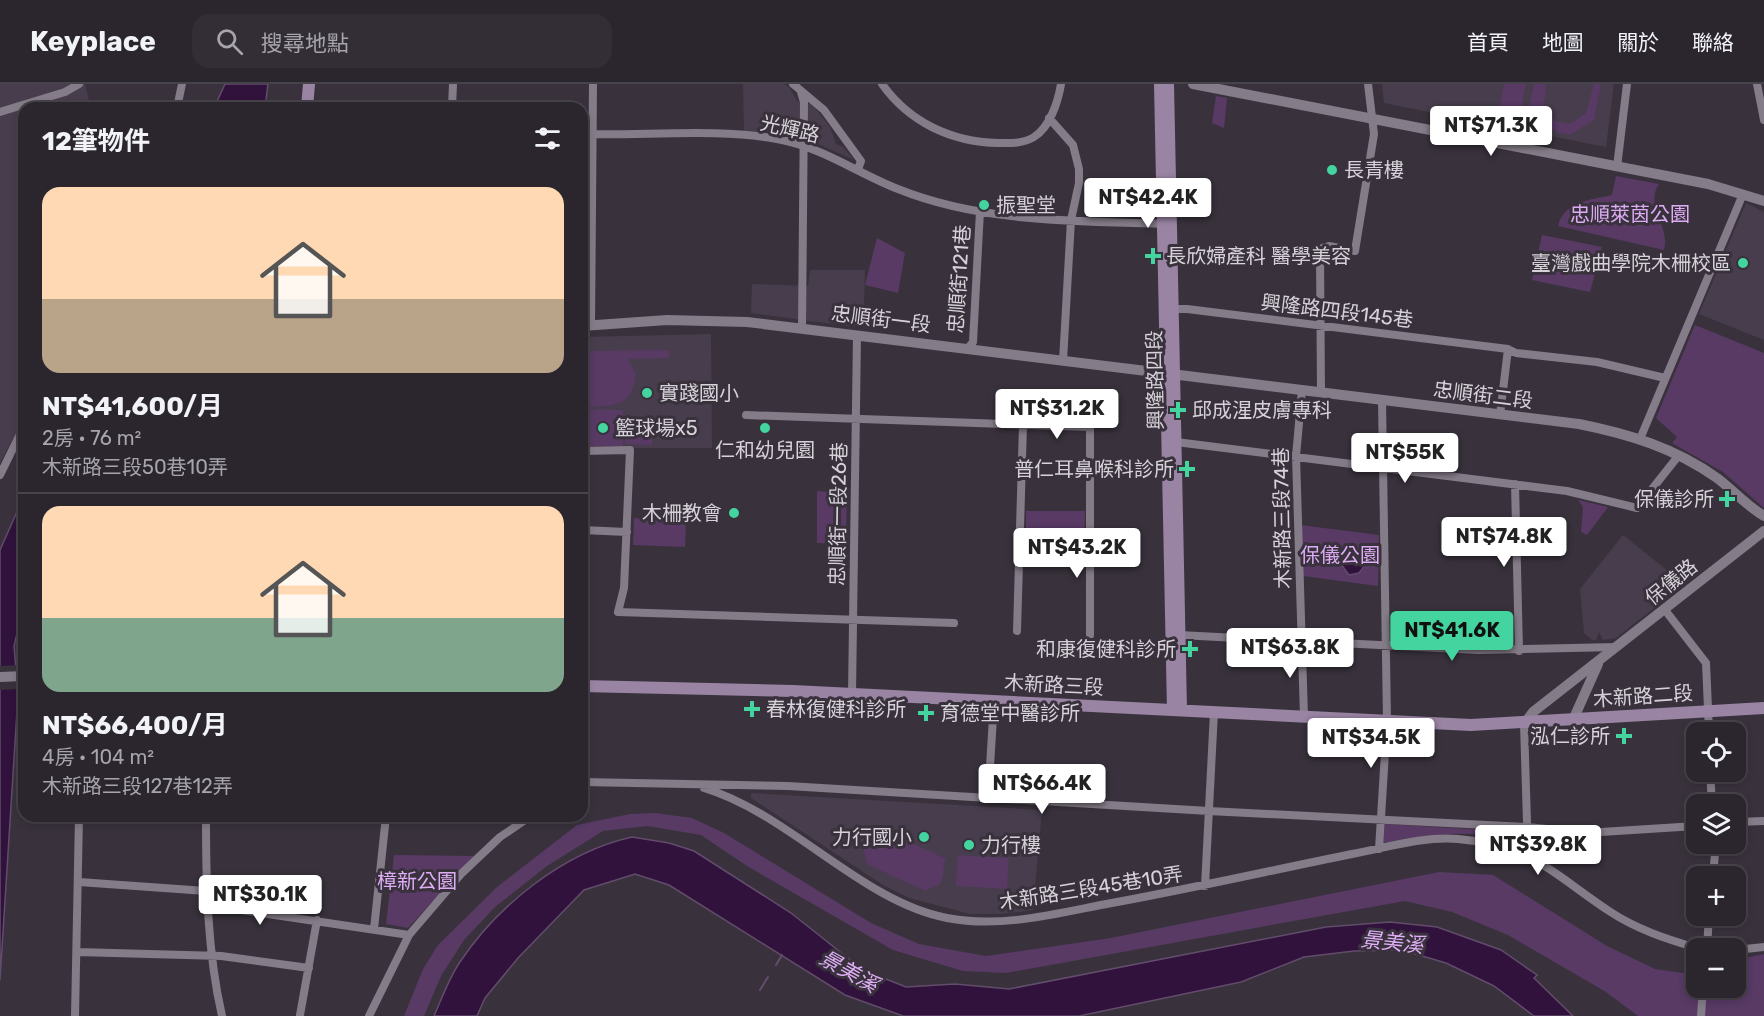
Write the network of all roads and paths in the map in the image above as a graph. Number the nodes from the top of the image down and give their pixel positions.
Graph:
1 (79, 84) edge
2 (182, 84) edge
3 (309, 84) edge
4 (453, 84) edge
5 (593, 84) edge
6 (794, 84) edge
7 (882, 84) edge
8 (1061, 84) edge
9 (1160, 84) edge
10 (1168, 84) edge
11 (1193, 84) edge
12 (1368, 84) edge
13 (1627, 84) edge
14 (1756, 85) edge
15 (801, 92) junction
16 (33, 102) edge
17 (178, 102) edge
18 (308, 102) edge
19 (452, 102) edge
20 (18, 107) edge
21 (0, 112) edge
22 (1049, 118) junction
23 (1372, 119) junction
24 (1764, 120) edge
25 (588, 135) edge
26 (592, 135) junction
27 (803, 146) junction
28 (1617, 166) junction
29 (858, 169) junction
30 (1743, 194) junction
31 (1764, 201) edge
32 (980, 211) junction
33 (1071, 220) junction
34 (1167, 224) junction
35 (588, 262) edge
36 (1169, 311) junction
37 (588, 326) edge
38 (1320, 326) junction
39 (802, 328) junction
40 (857, 335) junction
41 (968, 348) junction
42 (1508, 350) junction
43 (1063, 361) junction
44 (1170, 374) junction
45 (1665, 378) junction
46 (1302, 390) junction
47 (1321, 393) junction
48 (1382, 400) junction
49 (746, 415) dead end
50 (1500, 415) junction
51 (856, 419) junction
52 (1023, 425) junction
53 (18, 438) edge
54 (1640, 439) junction
55 (1176, 442) junction
56 (588, 451) edge
57 (1679, 455) junction
58 (1296, 456) junction
59 (1381, 468) junction
60 (0, 475) edge
61 (1515, 484) junction
62 (1764, 516) edge
63 (588, 530) edge
64 (1764, 531) edge
65 (627, 532) junction
66 (1665, 610) junction
67 (853, 620) junction
68 (954, 623) dead end
69 (1017, 631) dead end
70 (1090, 634) dead end
71 (1179, 635) junction
72 (1301, 641) junction
73 (1387, 647) junction
74 (1618, 647) junction
75 (1518, 651) junction
76 (1599, 661) junction
77 (18, 676) edge
78 (0, 677) edge
79 (588, 686) edge
80 (852, 694) junction
81 (994, 701) junction
82 (1764, 708) edge
83 (1177, 710) junction
84 (1708, 711) junction
85 (1214, 712) junction
86 (1304, 716) junction
87 (1573, 720) junction
88 (1387, 721) junction
89 (1709, 722) edge
90 (1524, 724) junction
91 (588, 782) edge
92 (601, 783) junction
93 (692, 785) junction
94 (588, 787) edge
95 (988, 799) junction
96 (1209, 812) junction
97 (1382, 819) junction
98 (1764, 821) edge
99 (79, 822) edge
100 (206, 822) edge
101 (385, 822) edge
102 (522, 822) edge
103 (1746, 822) edge
104 (1528, 827) junction
105 (1686, 827) edge
106 (1378, 849) junction
107 (1528, 855) junction
108 (79, 882) junction
109 (1205, 886) junction
110 (206, 891) junction
111 (207, 905) junction
112 (317, 920) junction
113 (374, 929) junction
114 (409, 935) junction
115 (1686, 944) edge
116 (1764, 947) edge
117 (1746, 949) edge
118 (77, 952) junction
119 (211, 955) junction
120 (309, 968) junction
121 (1702, 998) edge
122 (300, 1015) edge
123 (75, 1016) edge
124 (222, 1016) edge
125 (369, 1016) edge
126 (1701, 1016) edge

1 - 16 street
2 - 17 street
3 - 18 main road
4 - 19 street
5 - 26 street
6 - 15 street
7 - 22 street
8 - 22 street
9 - 34 main road, 興隆路四段
10 - 34 main road, 興隆路四段
11 - 23 street
12 - 23 street
13 - 28 street
14 - 24 street
15 - 27 street
15 - 29 street
20 - 21 street
22 - 33 street
23 - 28 street
23 - 38 street
25 - 26 street, 光輝路
26 - 27 street, 光輝路
26 - 35 street
27 - 29 street, 光輝路
27 - 39 street
28 - 30 street
29 - 32 street, 光輝路
30 - 31 street
30 - 45 street
32 - 33 street, 光輝路
32 - 41 street, 忠順街121巷
33 - 34 street, 光輝路
33 - 43 street
34 - 36 main road, 興隆路四段
36 - 38 street, 興隆路四段145巷
36 - 44 main road, 興隆路四段
37 - 39 street, 忠順街一段
38 - 42 street, 興隆路四段145巷
38 - 47 street
39 - 40 street, 忠順街一段
40 - 41 street, 忠順街一段
40 - 51 street, 忠順街一段26巷
41 - 43 street, 忠順街一段
42 - 45 street, 興隆路四段145巷
42 - 50 street
43 - 44 street, 忠順街一段
44 - 46 street, 忠順街二段
44 - 55 main road, 興隆路四段
44 - 83 main road, 興隆路四段
45 - 54 street
46 - 47 street, 忠順街二段
46 - 58 street, 木新路三段74巷
47 - 48 street, 忠順街二段
48 - 50 street, 忠順街二段
48 - 59 street
49 - 51 street
50 - 54 street, 忠順街二段
51 - 52 street
51 - 67 street, 忠順街一段26巷
52 - 69 street
52 - 70 street
53 - 60 street
54 - 57 street, 忠順街二段
55 - 58 street
55 - 71 main road, 興隆路四段
56 - 65 street
57 - 61 street
57 - 62 street, 忠順街二段
58 - 59 street
58 - 72 street, 木新路三段74巷
59 - 61 street
59 - 73 street
61 - 75 street
63 - 65 street
64 - 66 street, 保儀路
65 - 67 street
66 - 74 street, 保儀路
66 - 84 street
67 - 68 street
67 - 80 street, 忠順街一段26巷
71 - 72 street
71 - 83 main road, 興隆路四段
72 - 73 street
72 - 86 street, 木新路三段74巷
73 - 75 street
73 - 88 street
74 - 75 street
74 - 76 street, 保儀路
76 - 87 street
76 - 90 street, 保儀路
77 - 78 street
79 - 80 main road, 木新路三段
80 - 81 main road, 木新路三段
81 - 83 main road, 木新路三段
81 - 95 street
82 - 84 main road, 木新路二段
83 - 85 main road, 木新路三段
84 - 87 main road, 木新路二段
84 - 89 street
85 - 86 main road, 木新路三段
85 - 96 street
86 - 88 main road, 木新路三段
87 - 90 main road, 木新路二段
88 - 90 main road, 木新路三段
88 - 97 street
90 - 104 street
91 - 92 street
92 - 93 street
92 - 94 street
93 - 95 street
93 - 109 street, 木新路三段45巷10弄
95 - 96 street
96 - 97 street
96 - 109 street
97 - 104 street
97 - 106 street
98 - 103 street
99 - 108 street
100 - 110 street
101 - 113 street
102 - 114 street
104 - 105 street
104 - 107 street
106 - 107 street, 木新路三段45巷10弄
106 - 109 street, 木新路三段45巷10弄
107 - 115 street, 木新路三段45巷10弄
108 - 110 street
108 - 118 street
110 - 111 street
111 - 112 street
111 - 119 street
112 - 113 street
112 - 120 street
113 - 114 street
114 - 125 street
116 - 117 street
118 - 119 street
118 - 123 street
119 - 120 street
119 - 124 street
120 - 122 street
121 - 126 street

